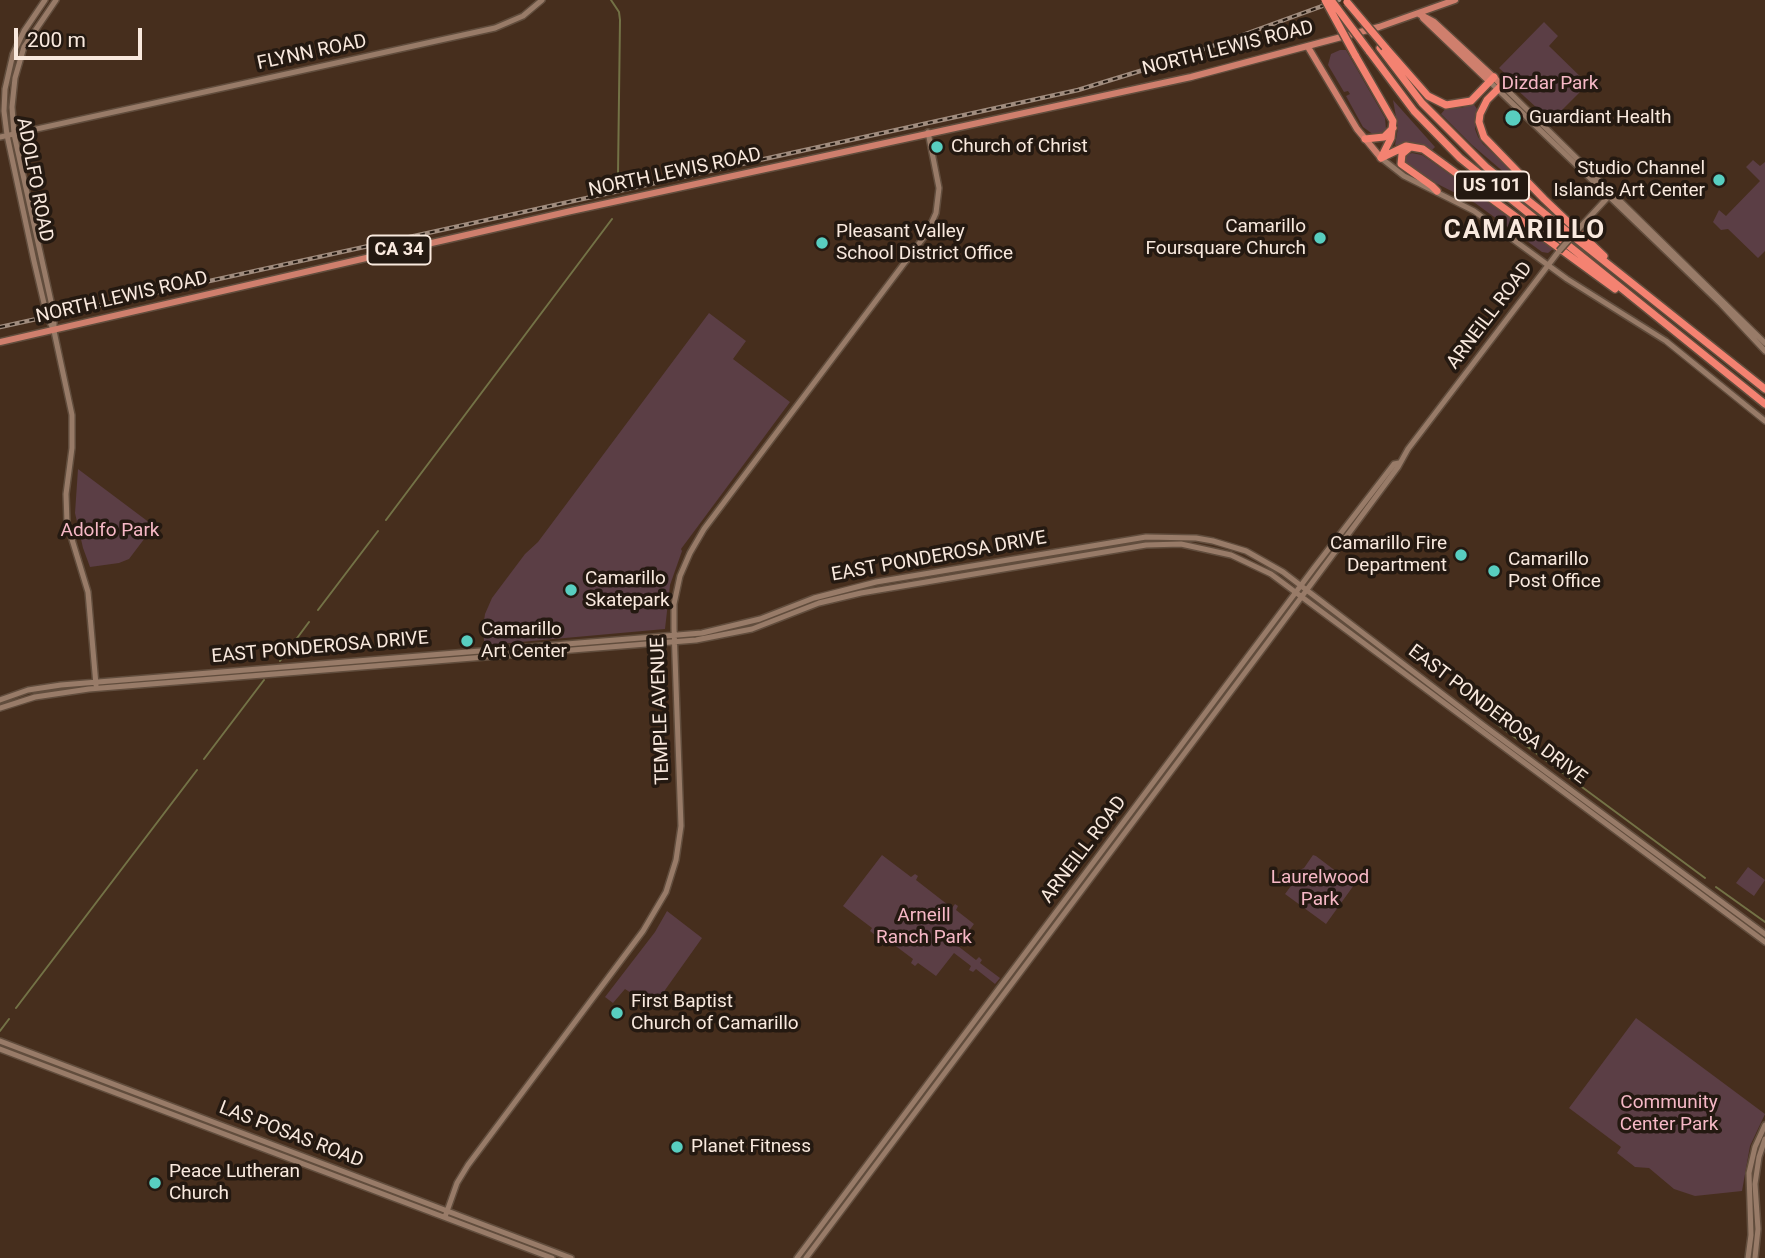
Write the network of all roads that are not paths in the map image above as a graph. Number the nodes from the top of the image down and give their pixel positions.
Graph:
1 (46, 0) edge
2 (56, 0) edge
3 (542, 0) edge
4 (1325, 0) edge
5 (1331, 0) edge
6 (1455, 0) edge
7 (1346, 1) edge
8 (1419, 14) junction
9 (1308, 47) junction
10 (1382, 48) junction
11 (1492, 80) junction
12 (1500, 87) junction
13 (1393, 127) junction
14 (929, 132) junction
15 (14, 134) junction
16 (3, 136) edge
17 (1365, 139) junction
18 (1413, 146) junction
19 (1381, 158) junction
20 (1437, 191) junction
21 (1610, 195) junction
22 (1548, 266) junction
23 (1628, 280) junction
24 (1635, 301) junction
25 (54, 331) junction
26 (0, 342) edge
27 (1765, 343) edge
28 (1765, 351) edge
29 (1765, 389) edge
30 (1765, 404) edge
31 (1765, 421) edge
32 (1228, 546) junction
33 (1211, 549) junction
34 (1303, 588) junction
35 (1298, 594) junction
36 (674, 638) junction
37 (96, 685) junction
38 (0, 700) edge
39 (0, 708) edge
40 (1765, 933) edge
41 (1765, 942) edge
42 (0, 1041) edge
43 (0, 1049) edge
44 (1765, 1125) edge
45 (1765, 1139) edge
46 (446, 1214) junction
47 (552, 1258) edge
48 (571, 1258) edge
49 (797, 1258) edge
50 (806, 1258) edge
51 (1748, 1258) edge
52 (1755, 1258) edge

1 - 16 main road, ADOLFO ROAD
2 - 15 main road, ADOLFO ROAD
3 - 15 main road, FLYNN ROAD
4 - 13 highway, bridge
5 - 24 highway, US 101, bridge
6 - 8 main road, CA 34
7 - 10 highway, bridge
8 - 9 main road, NORTH LEWIS ROAD / CA 34
8 - 11 main road
9 - 14 main road, NORTH LEWIS ROAD / CA 34
9 - 17 main road
10 - 11 highway
10 - 23 highway, US 101
11 - 12 main road
12 - 21 main road
12 - 21 main road
12 - 23 highway
13 - 17 highway
13 - 19 highway
14 - 25 main road, NORTH LEWIS ROAD / CA 34
14 - 36 main road, TEMPLE AVENUE
15 - 16 main road, FLYNN ROAD
15 - 25 main road, ADOLFO ROAD
16 - 25 main road, ADOLFO ROAD
17 - 19 main road
18 - 19 highway
18 - 20 highway
18 - 24 highway
19 - 20 main road
20 - 22 main road
21 - 22 main road, ARNEILL ROAD, bridge
21 - 27 main road
21 - 28 main road
22 - 31 main road
22 - 34 main road, ARNEILL ROAD
23 - 29 highway, US 101
24 - 30 highway, US 101
25 - 26 main road, NORTH LEWIS ROAD / CA 34
25 - 37 main road, ADOLFO ROAD
32 - 33 main road
32 - 34 main road, EAST PONDEROSA DRIVE
32 - 36 main road, EAST PONDEROSA DRIVE
33 - 35 main road, EAST PONDEROSA DRIVE
33 - 36 main road, EAST PONDEROSA DRIVE
34 - 35 main road, ARNEILL ROAD
34 - 40 main road, EAST PONDEROSA DRIVE
35 - 41 main road, EAST PONDEROSA DRIVE
35 - 49 main road, ARNEILL ROAD
35 - 50 main road, ARNEILL ROAD
36 - 37 main road, EAST PONDEROSA DRIVE
36 - 46 main road, TEMPLE AVENUE
37 - 38 main road, EAST PONDEROSA DRIVE
37 - 39 main road, EAST PONDEROSA DRIVE
42 - 46 main road, LAS POSAS ROAD
43 - 46 main road, LAS POSAS ROAD
44 - 51 main road
45 - 52 main road
46 - 47 main road, LAS POSAS ROAD
46 - 48 main road, LAS POSAS ROAD

